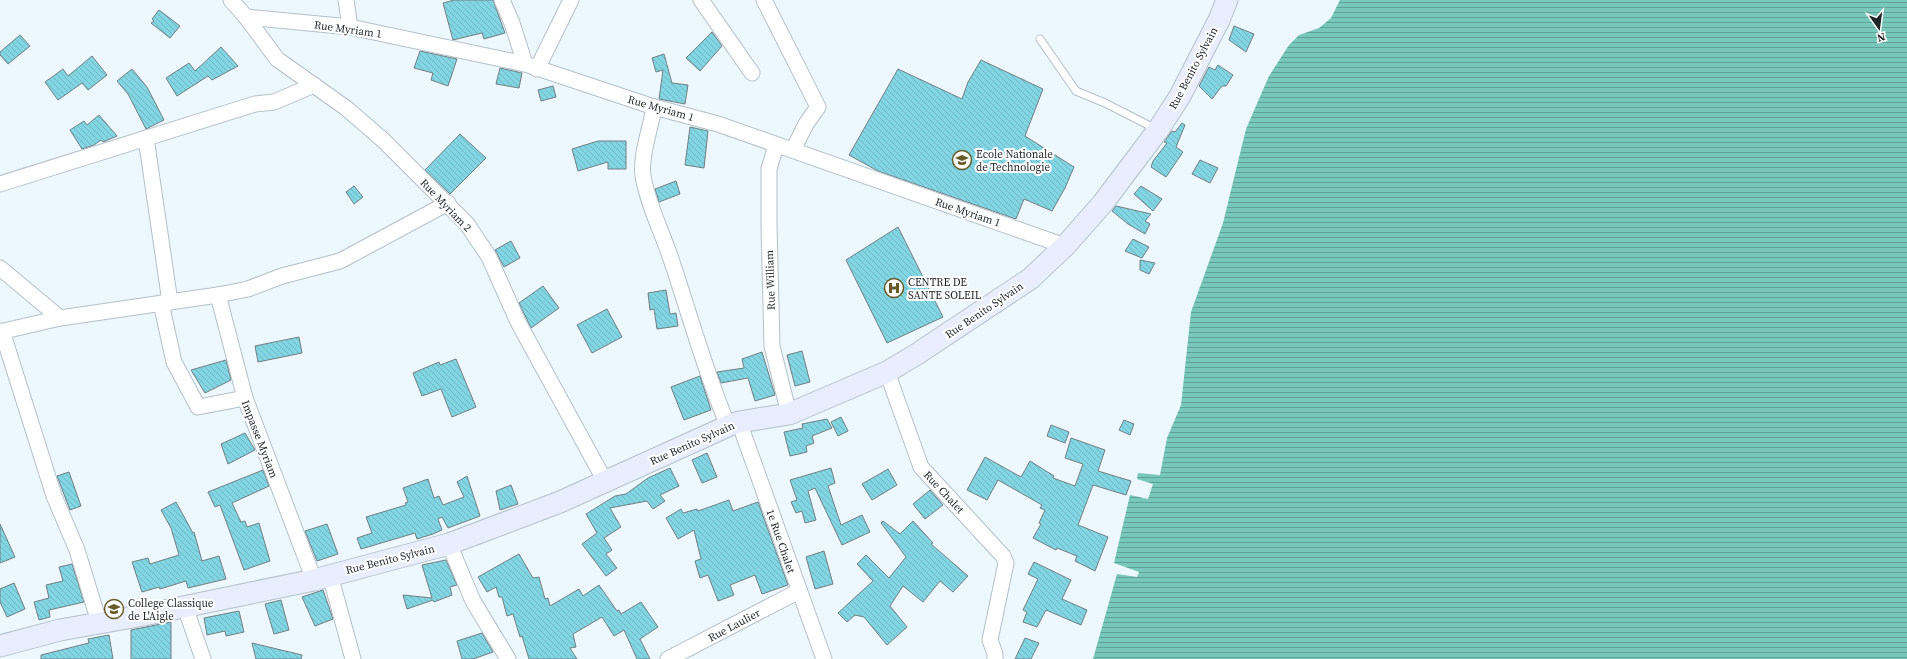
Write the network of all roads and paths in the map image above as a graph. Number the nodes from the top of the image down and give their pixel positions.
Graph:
1 (231, 0) edge
2 (346, 0) edge
3 (502, 0) edge
4 (571, 0) edge
5 (701, 0) edge
6 (764, 0) edge
7 (1227, 0) edge
8 (246, 17) junction
9 (350, 27) junction
10 (1040, 39) dead end
11 (531, 66) junction
12 (752, 73) dead end
13 (314, 85) junction
14 (654, 107) junction
15 (1158, 130) junction
16 (146, 138) junction
17 (776, 145) junction
18 (793, 150) junction
19 (0, 184) edge
20 (448, 203) junction
21 (1065, 246) junction
22 (0, 268) edge
23 (218, 295) junction
24 (166, 303) junction
25 (60, 318) junction
26 (1, 331) edge
27 (887, 372) junction
28 (245, 398) junction
29 (790, 414) junction
30 (734, 424) junction
31 (606, 483) junction
32 (449, 544) junction
33 (322, 577) junction
34 (799, 591) junction
35 (185, 607) junction
36 (99, 622) junction
37 (0, 646) edge
38 (203, 659) edge
39 (353, 659) edge
40 (508, 659) edge
41 (668, 659) edge
42 (824, 659) edge
43 (995, 659) edge

1 - 8 street, Rue Myriam 2
2 - 9 street
3 - 11 street
4 - 11 street
5 - 12 street
6 - 18 street
7 - 15 main road, Rue Benito Sylvain
8 - 9 street, Rue Myriam 1
8 - 13 street, Rue Myriam 2
9 - 11 street, Rue Myriam 1
10 - 15 lane
11 - 14 street, Rue Myriam 1
13 - 16 street
13 - 20 street, Rue Myriam 2
14 - 17 street, Rue Myriam 1
14 - 30 street, 1e Rue Chalet
15 - 21 main road, Rue Benito Sylvain
16 - 19 street
16 - 24 street
17 - 18 street, Rue Myriam 1
17 - 29 street, Rue William
18 - 21 street, Rue Myriam 1
20 - 23 street
20 - 31 street, Rue Myriam 2
21 - 27 main road, Rue Benito Sylvain
22 - 25 street
23 - 24 street
23 - 28 street, Impasse Myriam
24 - 25 street
24 - 28 street
25 - 26 street
26 - 36 street
27 - 29 main road, Rue Benito Sylvain
27 - 43 street, Rue Chalet
28 - 33 street, Impasse Myriam
29 - 30 main road, Rue Benito Sylvain
30 - 31 main road, Rue Benito Sylvain
30 - 34 street, 1e Rue Chalet
31 - 32 main road, Rue Benito Sylvain
32 - 33 main road, Rue Benito Sylvain
32 - 40 street
33 - 35 main road, Rue Benito Sylvain
33 - 39 street, Impasse Myriam
34 - 41 street, Rue Laulier
34 - 42 street, 1e Rue Chalet
35 - 36 main road, Rue Benito Sylvain
35 - 38 street
36 - 37 main road, Rue Benito Sylvain

